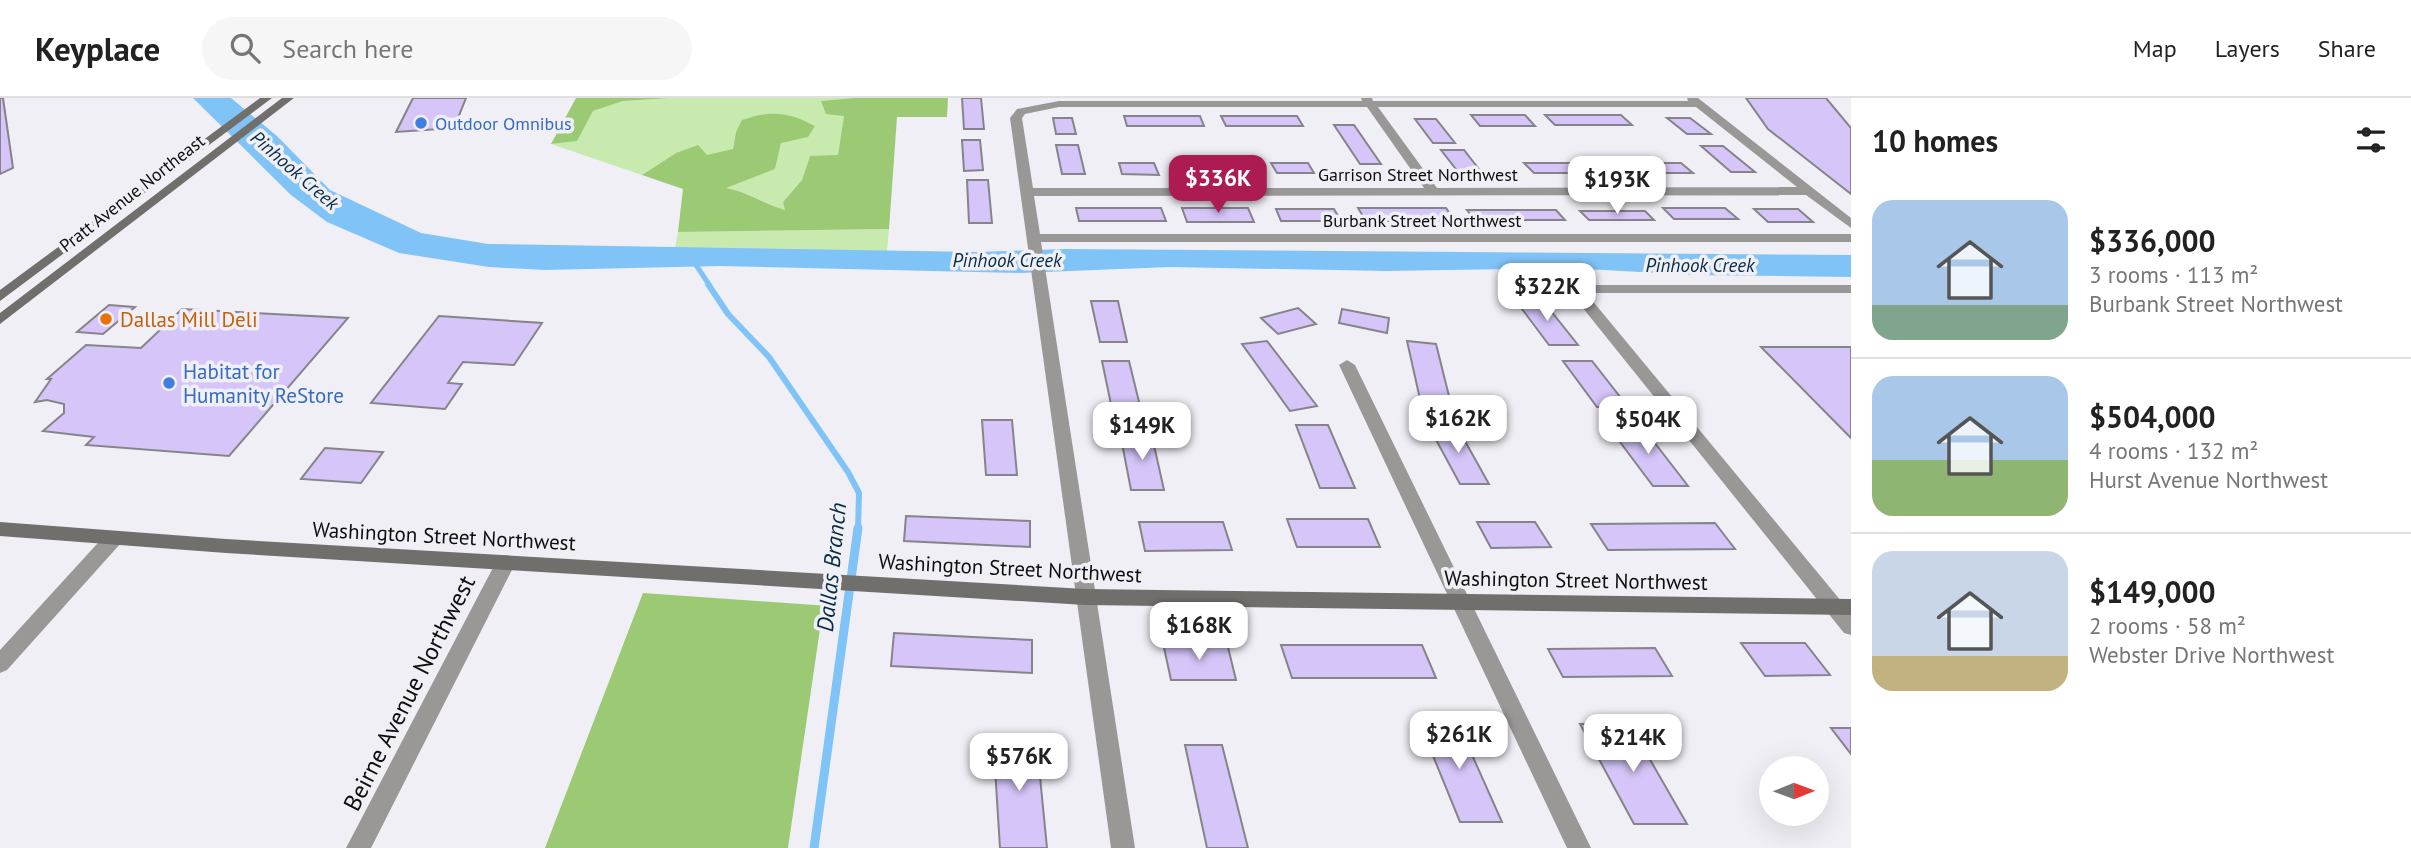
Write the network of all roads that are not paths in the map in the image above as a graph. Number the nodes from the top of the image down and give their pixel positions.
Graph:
1 (267, 98) edge
2 (286, 100) edge
3 (1368, 101) edge
4 (1695, 101) edge
5 (1433, 191) junction
6 (1810, 191) junction
7 (1027, 192) junction
8 (1851, 225) edge
9 (1035, 238) junction
10 (1851, 238) edge
11 (1851, 289) edge
12 (0, 297) edge
13 (0, 320) edge
14 (1347, 365) dead end
15 (0, 529) edge
16 (114, 538) junction
17 (506, 562) junction
18 (1085, 597) junction
19 (1460, 600) junction
20 (1842, 607) edge
21 (1851, 627) edge
22 (0, 664) edge
23 (358, 848) edge
24 (1123, 848) edge
25 (1579, 848) edge

1 - 12 main road, Pratt Avenue Northeast
2 - 13 main road, Pratt Avenue Northeast
3 - 4 street
3 - 5 street
3 - 7 street
4 - 6 street
5 - 6 street, Garrison Street Northwest
5 - 7 street, Garrison Street Northwest
6 - 8 street
7 - 9 street
9 - 10 street, Burbank Street Northwest
9 - 18 street
11 - 20 street
14 - 19 street
15 - 16 main road, Washington Street Northwest
16 - 17 main road, Washington Street Northwest
16 - 22 street
17 - 18 main road, Washington Street Northwest
17 - 23 street, Beirne Avenue Northwest
18 - 19 main road, Washington Street Northwest
18 - 24 street
19 - 20 main road, Washington Street Northwest
19 - 25 street
20 - 21 street

